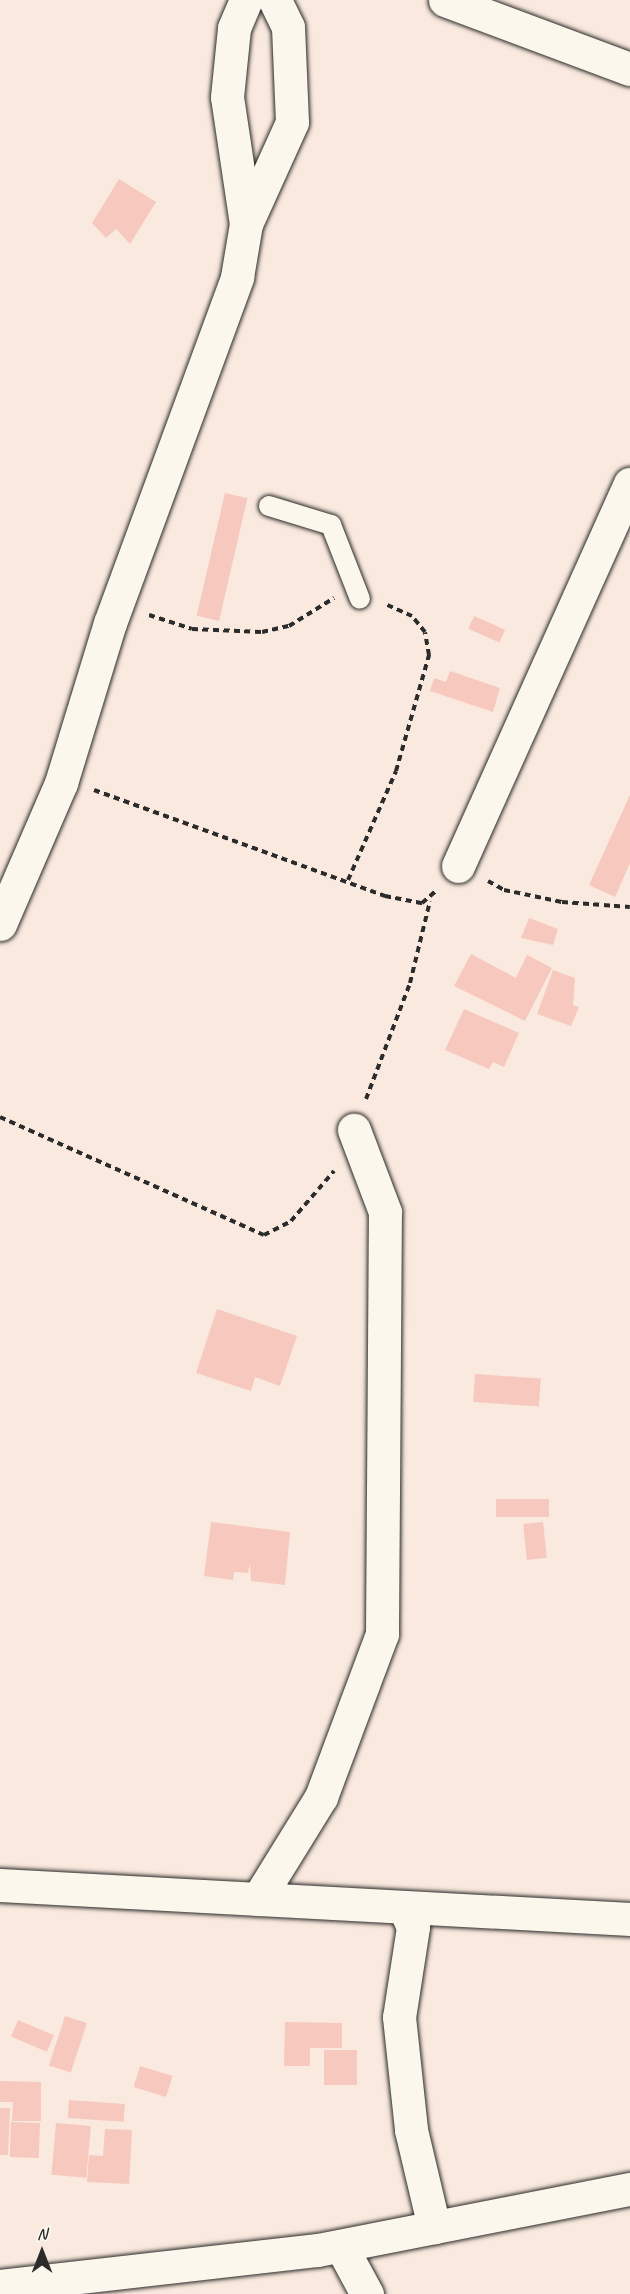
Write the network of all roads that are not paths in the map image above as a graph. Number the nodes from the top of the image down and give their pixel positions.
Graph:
1 (246, 0) edge
2 (275, 0) edge
3 (445, 0) edge
4 (630, 69) edge
5 (246, 224) junction
6 (630, 484) edge
7 (269, 506) dead end
8 (360, 599) road end
9 (458, 866) road end
10 (0, 924) edge
11 (354, 1130) road end
12 (0, 1885) edge
13 (258, 1899) junction
14 (404, 1907) junction
15 (630, 1919) edge
16 (630, 2189) edge
17 (434, 2227) junction
18 (341, 2246) junction
19 (0, 2286) edge
20 (367, 2294) edge

1 - 5 street
2 - 5 street
3 - 4 street
5 - 10 street
6 - 9 street
7 - 8 lane
11 - 13 street
12 - 13 street
13 - 14 street
14 - 15 street
14 - 17 street
16 - 17 street
17 - 18 street
18 - 19 street
18 - 20 street

